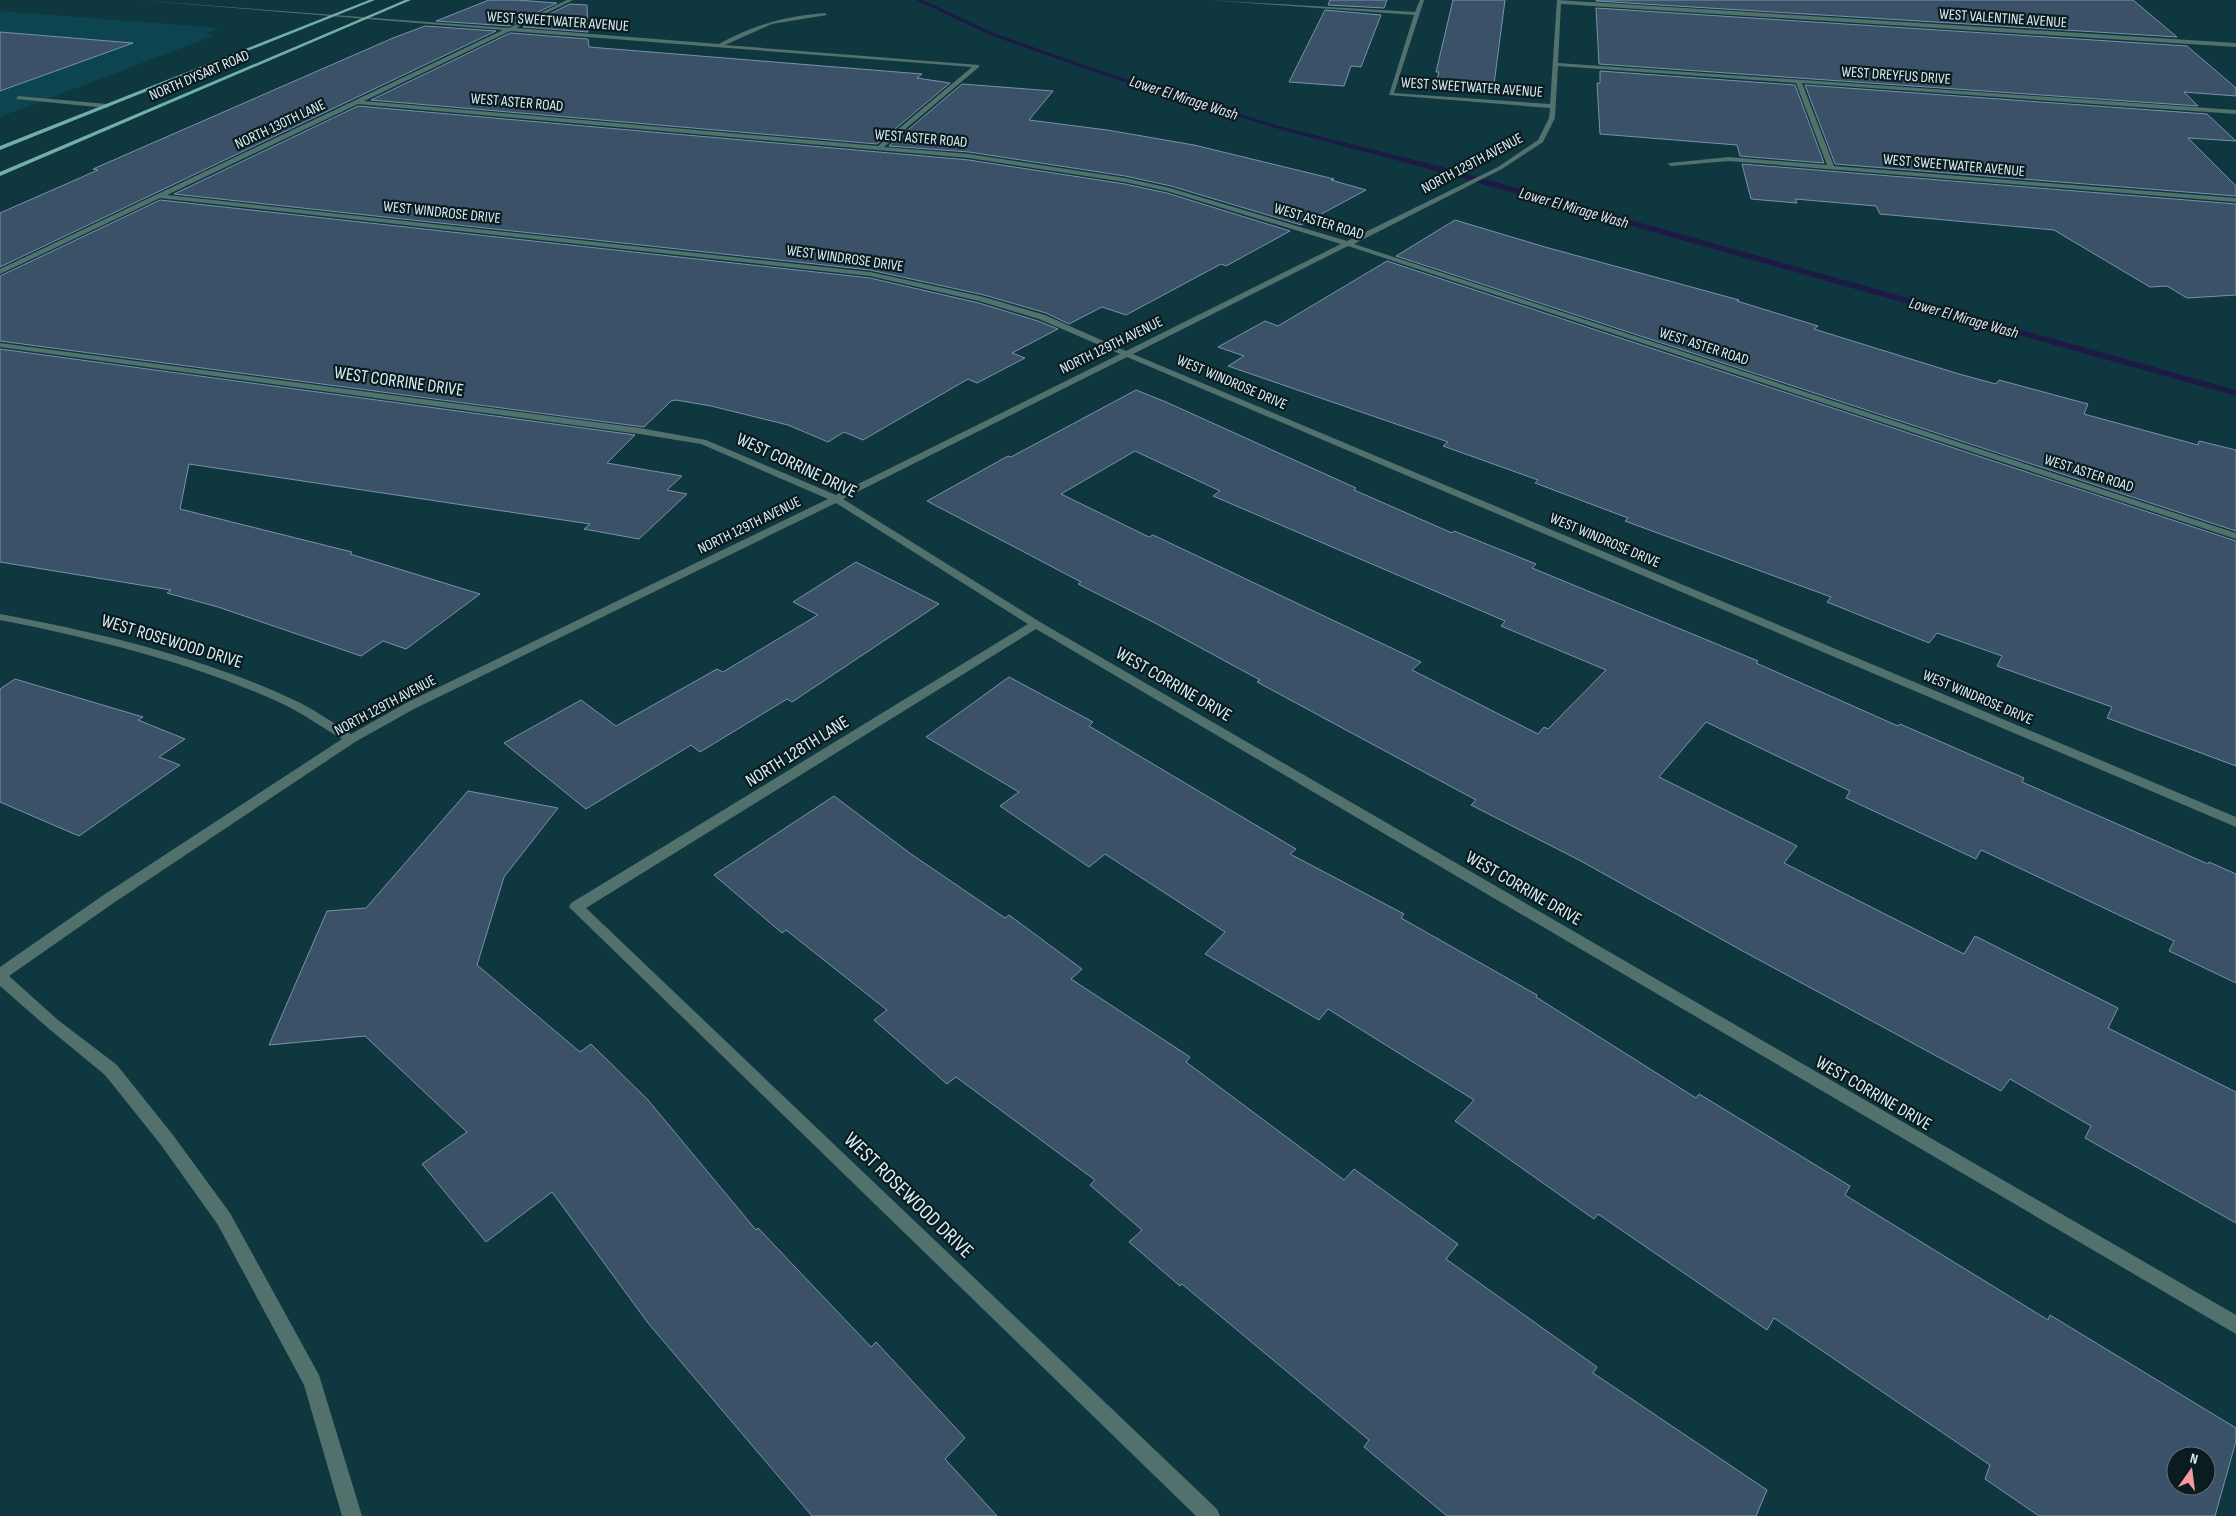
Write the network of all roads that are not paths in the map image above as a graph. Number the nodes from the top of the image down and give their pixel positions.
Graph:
1 (137, 0) edge
2 (373, 0) edge
3 (409, 0) edge
4 (571, 0) edge
5 (1210, 0) edge
6 (1422, 0) edge
7 (1559, 1) edge
8 (825, 14) dead end
9 (1418, 14) junction
10 (332, 16) junction
11 (364, 19) junction
12 (508, 30) junction
13 (2236, 45) edge
14 (719, 46) junction
15 (1555, 64) junction
16 (1798, 81) junction
17 (18, 98) dead end
18 (357, 102) junction
19 (107, 106) junction
20 (1552, 106) junction
21 (2236, 112) edge
22 (0, 148) edge
23 (879, 148) junction
24 (1671, 164) dead end
25 (1831, 167) junction
26 (0, 174) edge
27 (156, 196) junction
28 (2236, 200) edge
29 (1348, 244) junction
30 (0, 272) edge
31 (0, 345) edge
32 (1126, 354) junction
33 (836, 499) junction
34 (2236, 536) edge
35 (0, 617) edge
36 (1036, 624) junction
37 (351, 739) junction
38 (2236, 822) edge
39 (576, 907) joint
40 (0, 976) edge
41 (2236, 1324) edge
42 (352, 1516) edge
43 (1210, 1516) edge

1 - 10 street, WEST SWEETWATER AVENUE
2 - 10 main road, NORTH DYSART ROAD
3 - 11 main road, NORTH DYSART ROAD
4 - 12 street, NORTH 130TH LANE
5 - 9 street
6 - 9 street
7 - 13 street, WEST VALENTINE AVENUE
7 - 15 street, NORTH 129TH AVENUE
8 - 14 street
9 - 20 street, WEST SWEETWATER AVENUE
10 - 11 street, WEST SWEETWATER AVENUE
10 - 19 main road, NORTH DYSART ROAD
11 - 12 street, WEST SWEETWATER AVENUE
11 - 26 main road, NORTH DYSART ROAD
12 - 14 street, WEST SWEETWATER AVENUE
12 - 18 street, NORTH 130TH LANE
14 - 23 street, WEST SWEETWATER AVENUE
15 - 16 street, WEST DREYFUS DRIVE
15 - 20 street, NORTH 129TH AVENUE
16 - 21 street, WEST DREYFUS DRIVE
16 - 25 street
17 - 19 street
18 - 23 street, WEST ASTER ROAD
18 - 27 street, NORTH 130TH LANE
19 - 22 main road, NORTH DYSART ROAD
20 - 29 street, NORTH 129TH AVENUE
23 - 29 street, WEST ASTER ROAD
24 - 25 street, WEST SWEETWATER AVENUE
25 - 28 street, WEST SWEETWATER AVENUE
27 - 30 street, NORTH 130TH LANE
27 - 32 street, WEST WINDROSE DRIVE
29 - 32 street, NORTH 129TH AVENUE
29 - 34 street, WEST ASTER ROAD
31 - 33 street, WEST CORRINE DRIVE
32 - 33 street, NORTH 129TH AVENUE
32 - 38 street, WEST WINDROSE DRIVE
33 - 36 street, WEST CORRINE DRIVE
33 - 37 street, NORTH 129TH AVENUE
35 - 37 street, WEST ROSEWOOD DRIVE
36 - 39 street, NORTH 128TH LANE
36 - 41 street, WEST CORRINE DRIVE
37 - 40 street, NORTH 129TH AVENUE
39 - 43 street, WEST ROSEWOOD DRIVE
40 - 42 street

